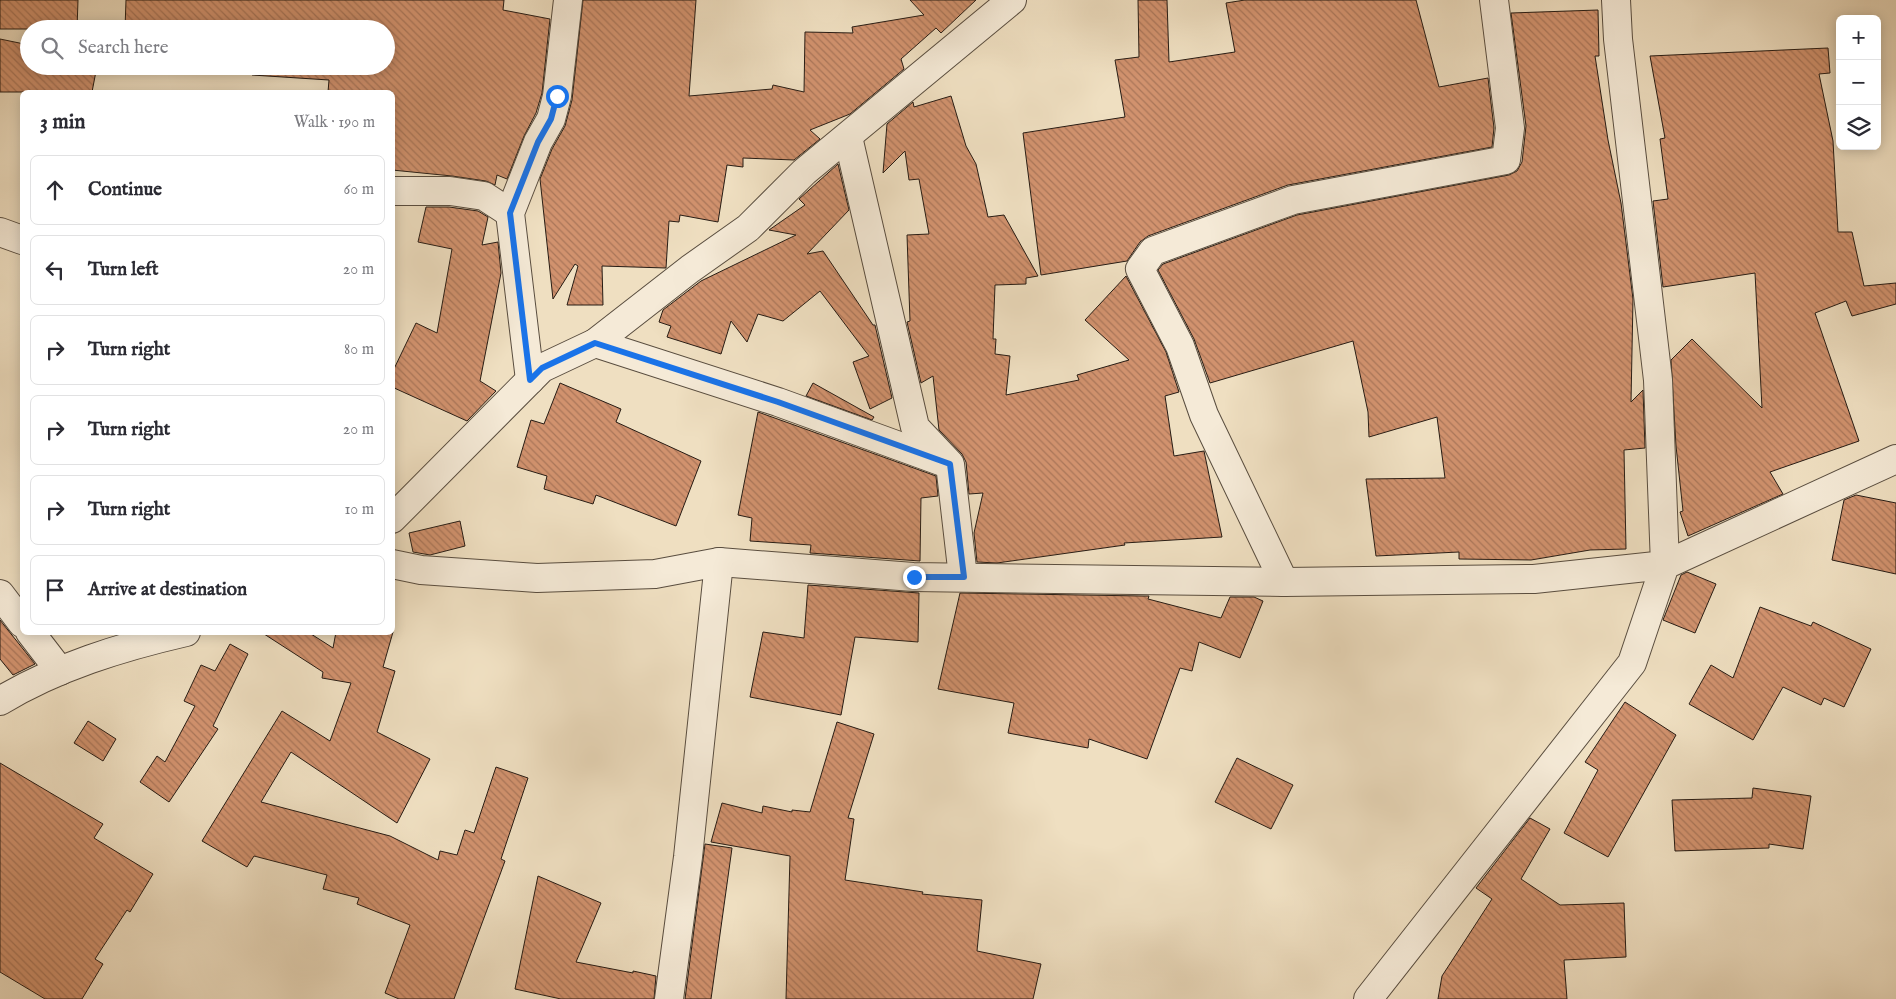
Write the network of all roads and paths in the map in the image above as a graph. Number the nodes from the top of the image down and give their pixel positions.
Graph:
1 (568, 0) edge
2 (1012, 0) edge
3 (1494, 0) edge
4 (1616, 0) edge
5 (848, 137) junction
6 (395, 191) edge
7 (510, 213) junction
8 (0, 232) edge
9 (20, 239) edge
10 (595, 343) junction
11 (530, 380) junction
12 (1896, 459) edge
13 (950, 464) junction
14 (395, 516) edge
15 (719, 562) junction
16 (395, 565) edge
17 (1665, 565) junction
18 (964, 577) junction
19 (1284, 582) junction
20 (0, 594) edge
21 (20, 620) edge
22 (32, 635) edge
23 (173, 635) edge
24 (60, 672) junction
25 (0, 701) edge
26 (669, 999) edge
27 (1368, 999) edge

1 - 7 street
2 - 5 street
3 - 19 street
4 - 17 street
5 - 10 street
5 - 13 street
6 - 7 street
7 - 11 street
8 - 9 street
10 - 11 street
10 - 13 street
11 - 14 street
12 - 17 street
13 - 18 street
15 - 16 street
15 - 18 street
15 - 26 street
17 - 19 street
17 - 27 street
18 - 19 street
20 - 21 street
22 - 24 street
23 - 24 street
24 - 25 street

